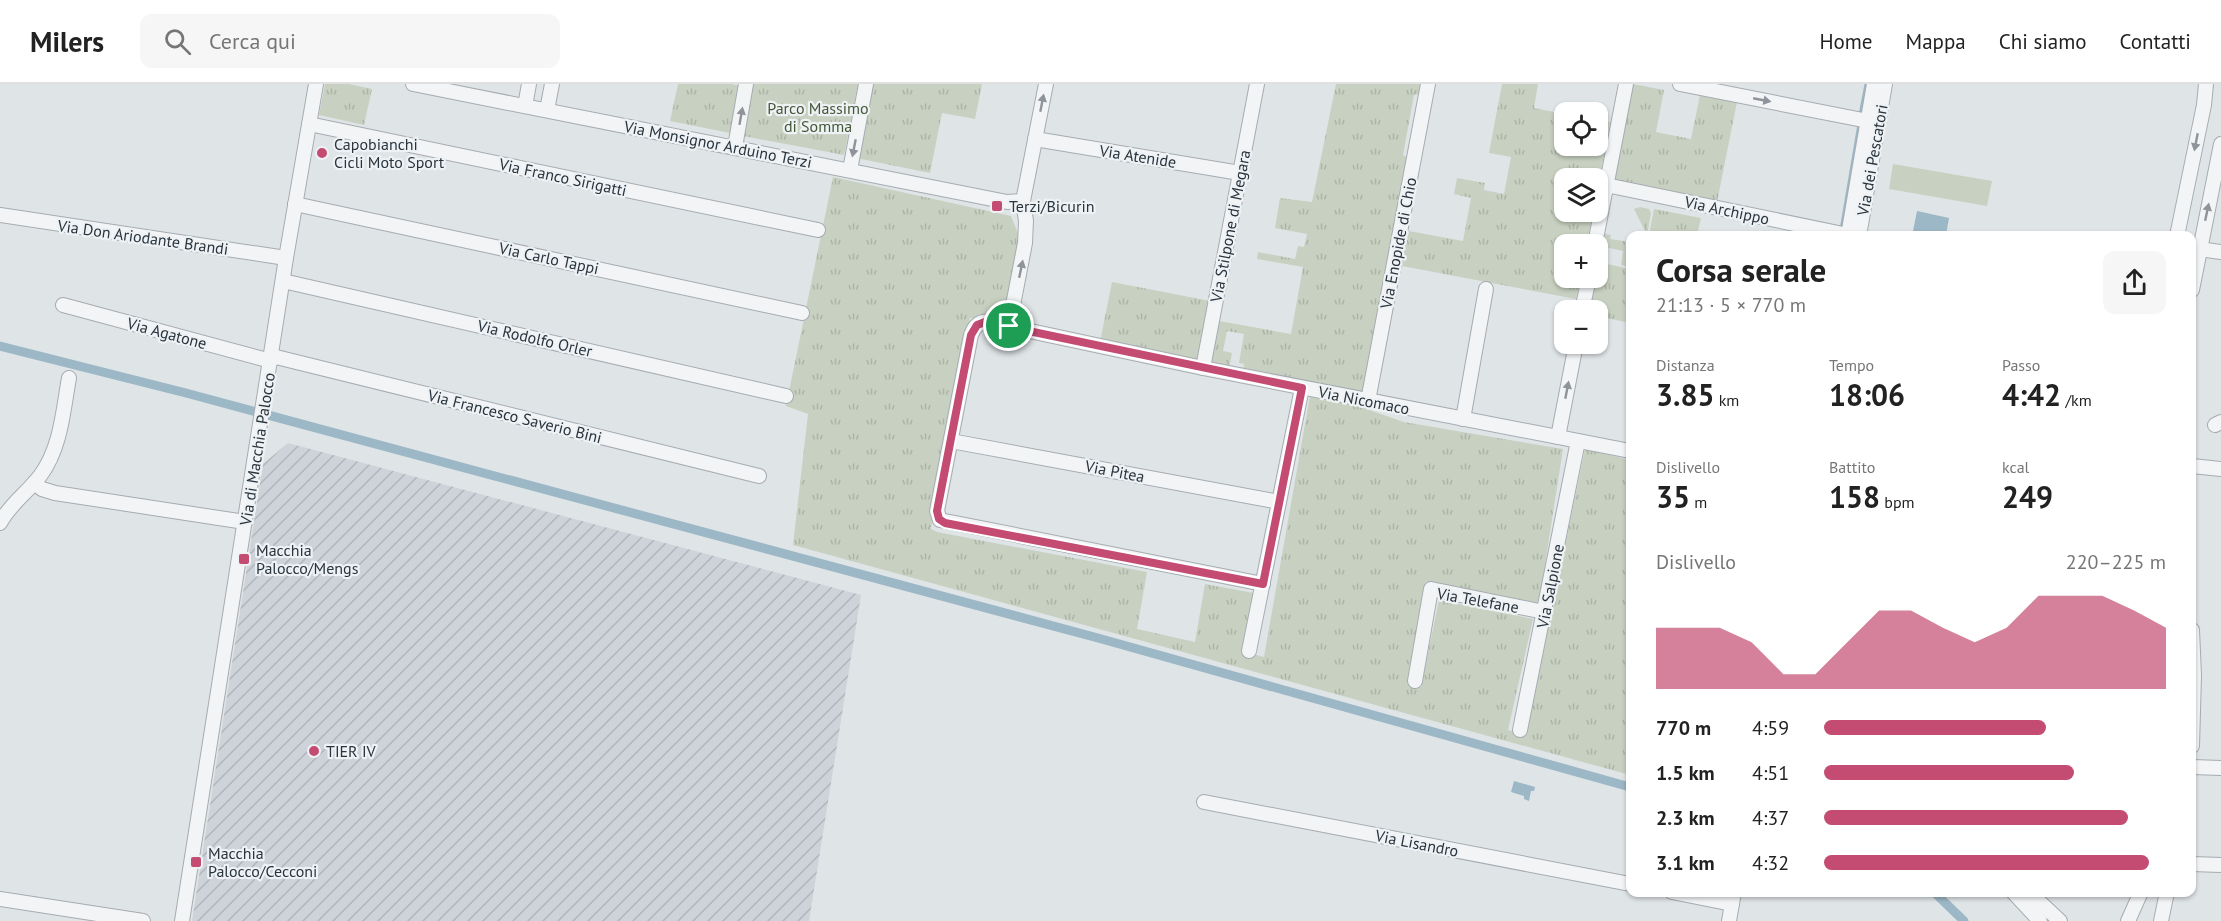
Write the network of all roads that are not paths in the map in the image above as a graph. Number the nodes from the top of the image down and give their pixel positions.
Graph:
1 (316, 84) edge
2 (413, 84) edge
3 (529, 84) edge
4 (552, 84) edge
5 (746, 84) edge
6 (866, 84) edge
7 (1046, 84) edge
8 (1257, 84) edge
9 (1428, 84) edge
10 (1626, 84) edge
11 (1680, 84) edge
12 (1874, 84) edge
13 (1885, 84) edge
14 (2206, 84) edge
15 (525, 106) junction
16 (547, 110) junction
17 (1862, 120) junction
18 (309, 124) junction
19 (1035, 139) junction
20 (2221, 144) edge
21 (735, 147) junction
22 (850, 170) junction
23 (1240, 173) junction
24 (1608, 175) edge
25 (1608, 185) edge
26 (1023, 201) junction
27 (295, 204) junction
28 (0, 215) edge
29 (818, 230) dead end
30 (1832, 231) edge
31 (1847, 231) edge
32 (1848, 231) edge
33 (2178, 231) edge
34 (2199, 249) junction
35 (2221, 252) edge
36 (286, 258) junction
37 (2196, 267) edge
38 (283, 281) junction
39 (1486, 290) dead end
40 (63, 305) dead end
41 (802, 313) dead end
42 (1009, 326) junction
43 (1574, 354) edge
44 (271, 359) junction
45 (1203, 369) junction
46 (69, 378) dead end
47 (1302, 388) junction
48 (786, 396) dead end
49 (1368, 401) junction
50 (1463, 419) junction
51 (1558, 437) junction
52 (951, 441) junction
53 (1578, 441) junction
54 (1626, 450) edge
55 (2196, 466) edge
56 (2221, 469) edge
57 (759, 476) dead end
58 (34, 483) junction
59 (1279, 502) junction
60 (245, 522) junction
61 (0, 523) edge
62 (1263, 584) junction
63 (1544, 612) junction
64 (1250, 651) dead end
65 (1415, 681) dead end
66 (1520, 730) dead end
67 (2196, 767) edge
68 (2221, 768) edge
69 (1204, 801) dead end
70 (2196, 864) edge
71 (2221, 865) edge
72 (1626, 883) edge
73 (2018, 897) edge
74 (2035, 897) edge
75 (2139, 897) edge
76 (2166, 897) edge
77 (1733, 898) edge
78 (0, 899) edge
79 (143, 921) edge
80 (182, 921) edge
81 (1729, 921) edge
82 (2040, 921) edge
83 (2061, 921) edge
84 (2127, 921) edge
85 (2161, 921) edge

1 - 18 street, Via di Macchia Palocco
2 - 15 street, Via Monsignor Arduino Terzi
3 - 15 street
4 - 16 street
21 -> 5 street
6 -> 22 street
19 -> 7 street
8 - 23 street, Via Stilpone di Megara
9 - 49 street, Via Enopide di Chio
10 - 24 street
11 -> 17 street
12 - 17 street, Via dei Pescatori
13 - 32 street, Via dei Pescatori
14 -> 33 street
15 - 16 street, Via Monsignor Arduino Terzi
16 - 21 street, Via Monsignor Arduino Terzi
17 - 31 street, Via dei Pescatori
18 - 27 street, Via di Macchia Palocco
18 - 29 street, Via Franco Sirigatti
19 - 23 street, Via Atenide
19 - 26 street
34 -> 20 street
21 - 22 street, Via Monsignor Arduino Terzi
22 - 26 street, Via Monsignor Arduino Terzi
23 - 45 street, Via Stilpone di Megara
25 - 30 street, Via Archippo
42 -> 26 street
27 - 36 street, Via di Macchia Palocco
27 - 41 street, Via Carlo Tappi
28 - 36 street, Via Don Ariodante Brandi
34 - 35 street
34 - 37 street
36 - 38 street, Via di Macchia Palocco
38 - 44 street, Via di Macchia Palocco
38 - 48 street, Via Rodolfo Orler
39 - 50 street
40 - 44 street, Via Agatone
42 - 45 street, Via Nicomaco
42 - 52 street, Via Nicomaco
51 -> 43 street
44 - 57 street, Via Francesco Saverio Bini
44 - 60 street, Via di Macchia Palocco
45 - 47 street, Via Nicomaco
46 - 58 street
47 - 49 street, Via Nicomaco
47 - 59 street
49 - 50 street, Via Nicomaco
50 - 51 street, Via Nicomaco
51 - 53 street, Via Nicomaco
52 - 59 street, Via Pitea
52 - 62 street, Via Nicomaco
53 - 54 street, Via Nicomaco
53 - 63 street, Via Salpione
55 - 56 street
58 - 60 street
58 - 61 street
59 - 62 street
60 - 80 street, Via di Macchia Palocco
62 - 64 street
63 - 65 street, Via Telefane
63 - 66 street, Via Salpione
67 - 68 street
69 - 72 street, Via Lisandro
70 - 71 street
73 - 82 street
74 - 83 street
75 - 84 street
76 - 85 street
77 - 81 street
78 - 79 street

